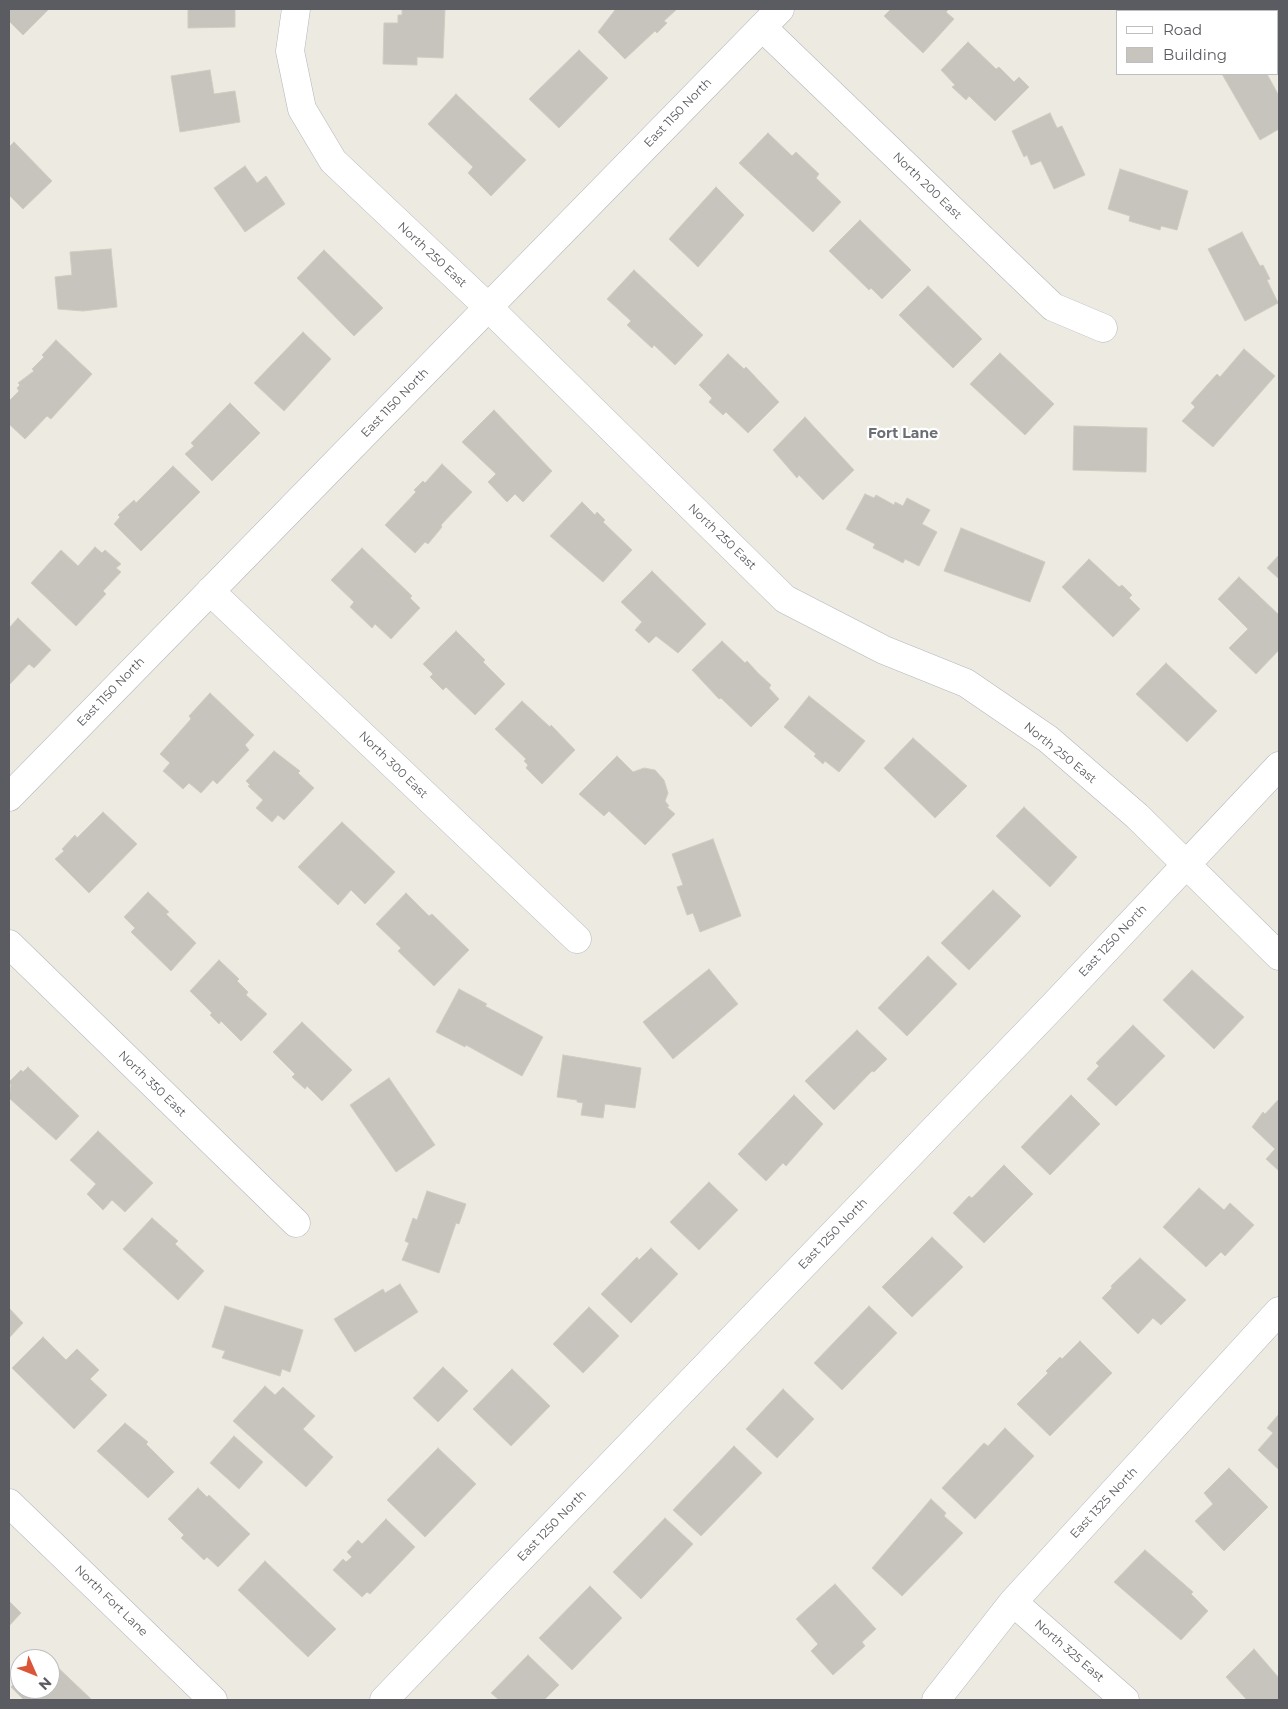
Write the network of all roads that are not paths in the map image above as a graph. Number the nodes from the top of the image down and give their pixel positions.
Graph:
1 (296, 9) edge
2 (771, 18) edge
3 (489, 308) junction
4 (1103, 328) dead end
5 (210, 591) junction
6 (1279, 766) edge
7 (9, 797) edge
8 (1185, 864) junction
9 (577, 939) dead end
10 (9, 944) edge
11 (1279, 956) edge
12 (296, 1223) dead end
13 (1279, 1311) edge
14 (9, 1502) edge
15 (1013, 1602) junction
16 (213, 1700) edge
17 (384, 1700) edge
18 (936, 1700) edge
19 (1125, 1700) edge

1 - 3 street, North 250 East
2 - 3 street, East 1150 North
2 - 4 street, North 200 East
3 - 5 street, East 1150 North
3 - 8 street, North 250 East
5 - 7 street, East 1150 North
5 - 9 street, North 300 East
6 - 8 street, East 1250 North
8 - 11 street, North 250 East
8 - 17 street, East 1250 North
10 - 12 street, North 350 East
13 - 15 street, East 1325 North
14 - 16 street, North Fort Lane
15 - 18 street, East 1325 North
15 - 19 street, North 325 East

